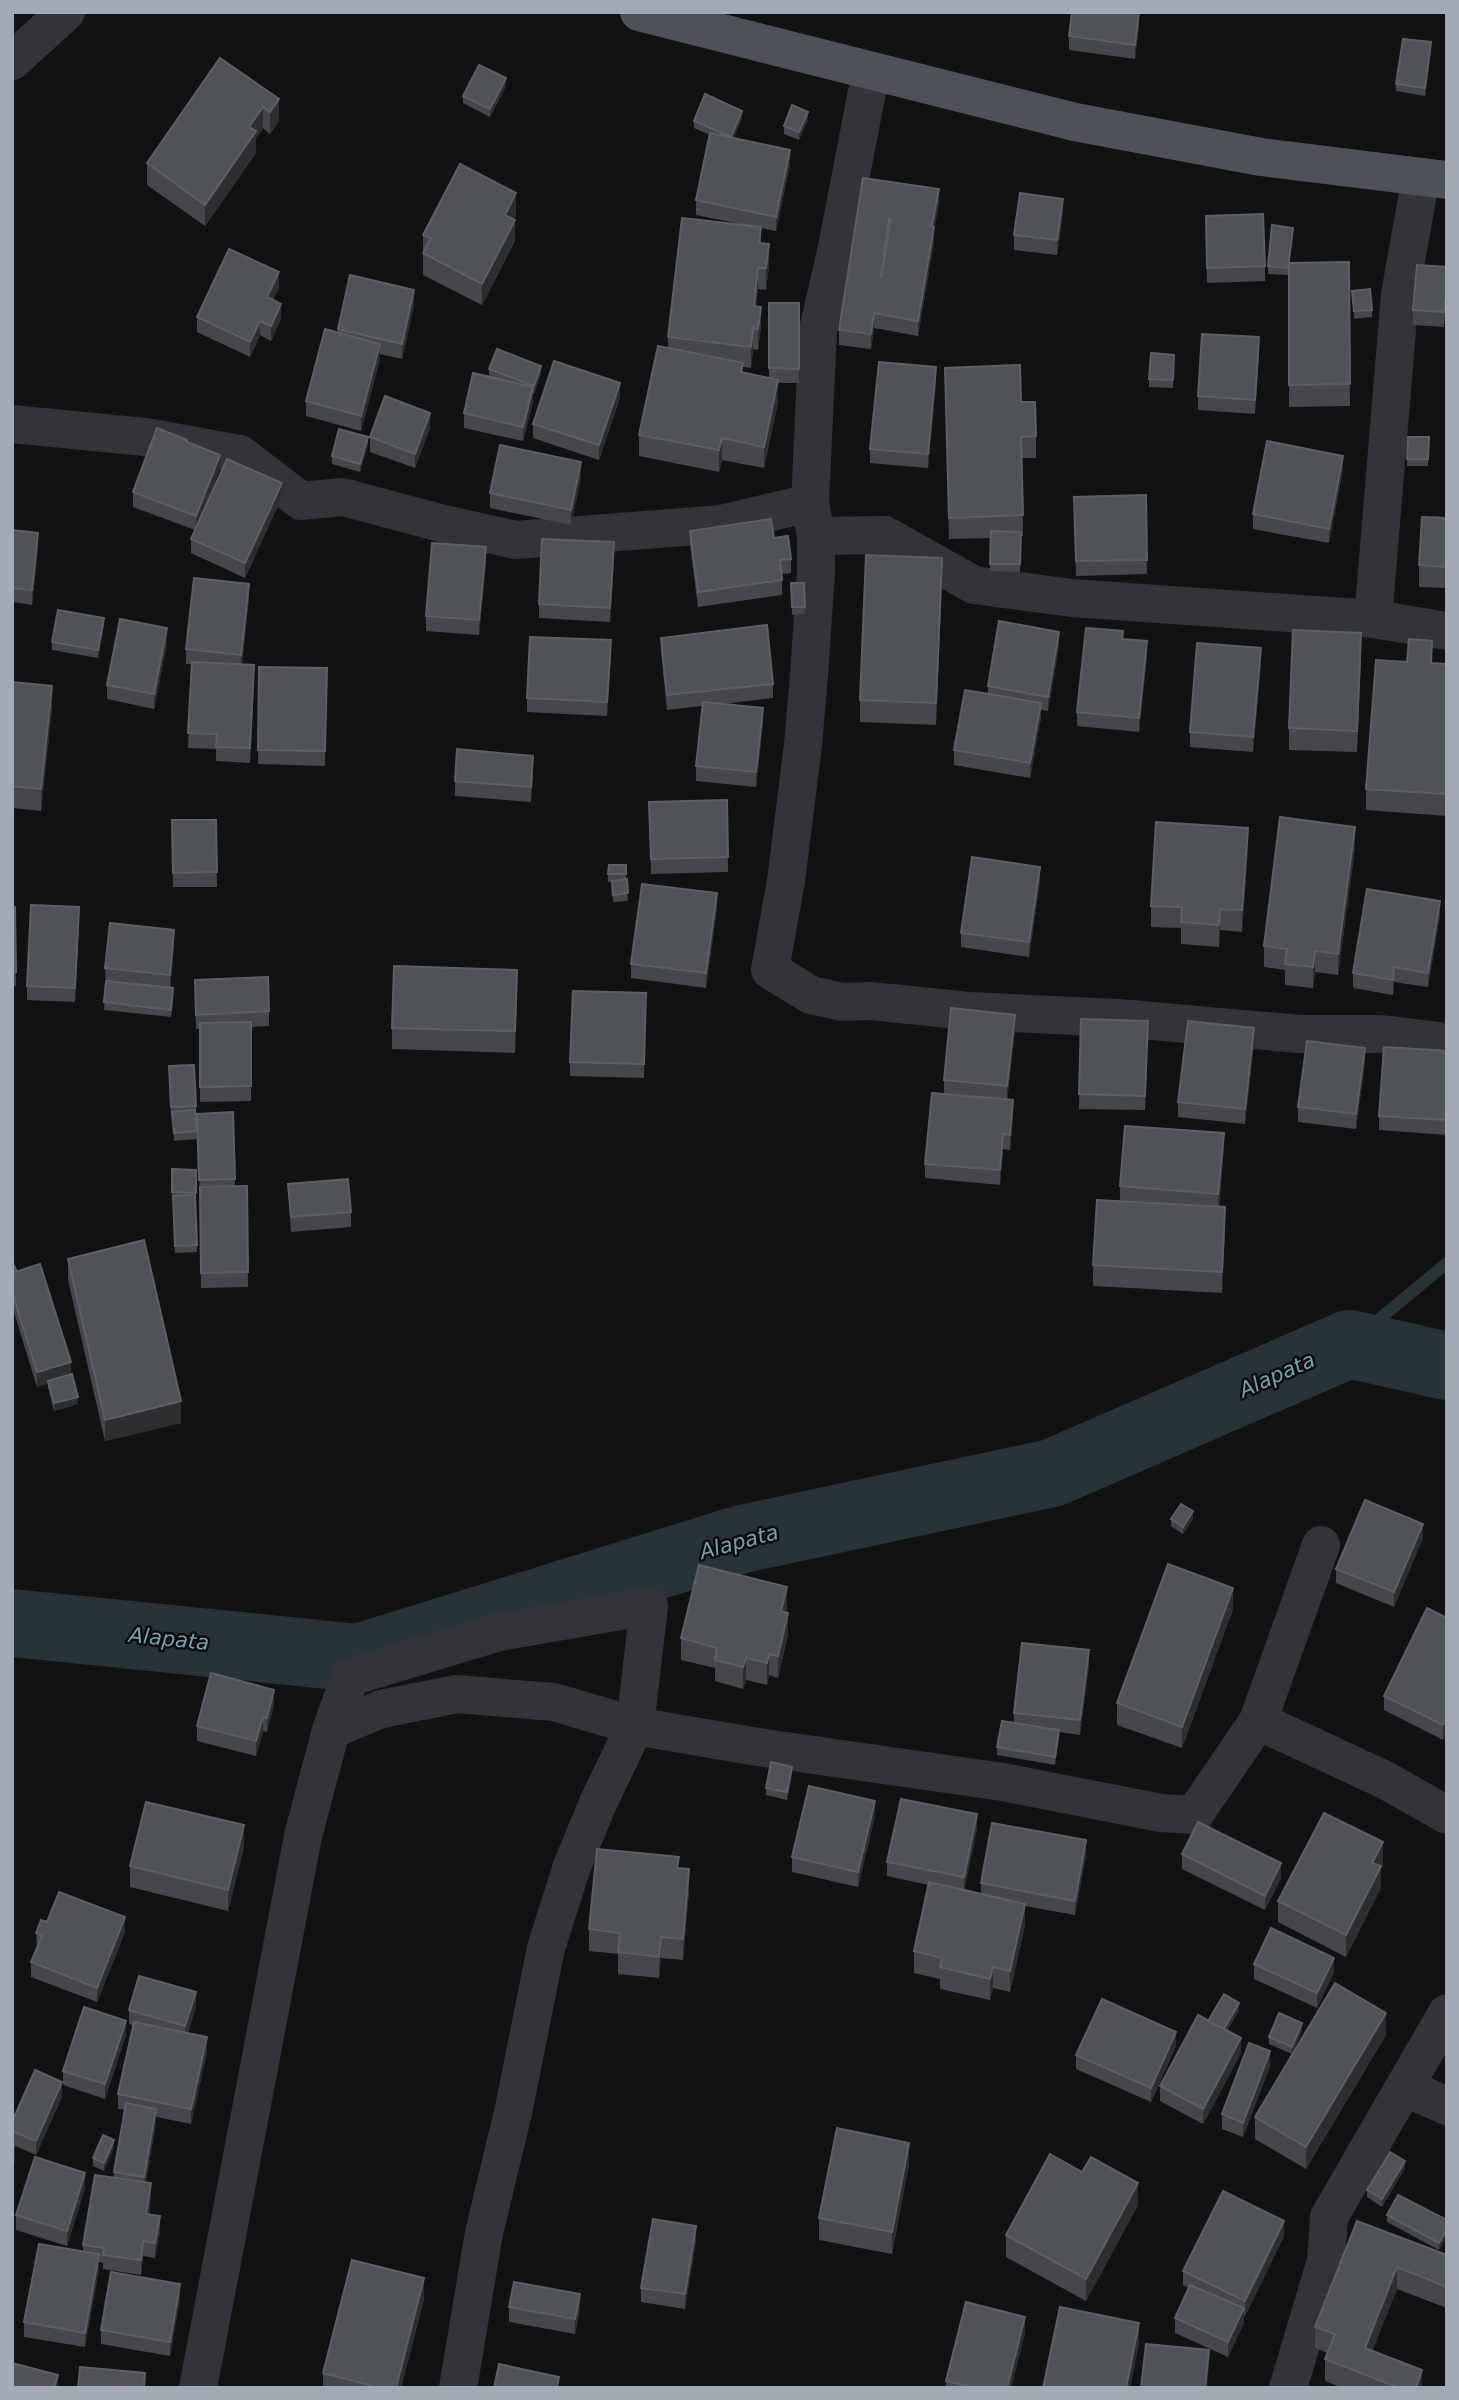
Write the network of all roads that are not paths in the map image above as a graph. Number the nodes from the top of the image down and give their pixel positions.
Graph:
1 (66, 12) edge
2 (639, 12) edge
3 (12, 61) edge
4 (871, 71) junction
5 (1434, 179) edge
6 (12, 424) edge
7 (813, 520) junction
8 (1373, 620) junction
9 (1447, 631) edge
10 (1447, 1042) edge
11 (1321, 1545) dead end
12 (1258, 1721) junction
13 (635, 1726) junction
14 (331, 1730) junction
15 (1447, 1815) edge
16 (1447, 2013) edge
17 (1404, 2087) junction
18 (1447, 2106) edge
19 (198, 2388) edge
20 (458, 2388) edge
21 (1288, 2388) edge

1 - 3 street
2 - 4 main road
4 - 5 main road
4 - 7 street
5 - 8 street
6 - 7 street
7 - 8 street
7 - 10 street
8 - 9 street
11 - 12 street
12 - 13 street
12 - 15 street
13 - 14 street
13 - 14 street
13 - 20 street
14 - 19 street
16 - 17 street
17 - 18 street
17 - 21 street

